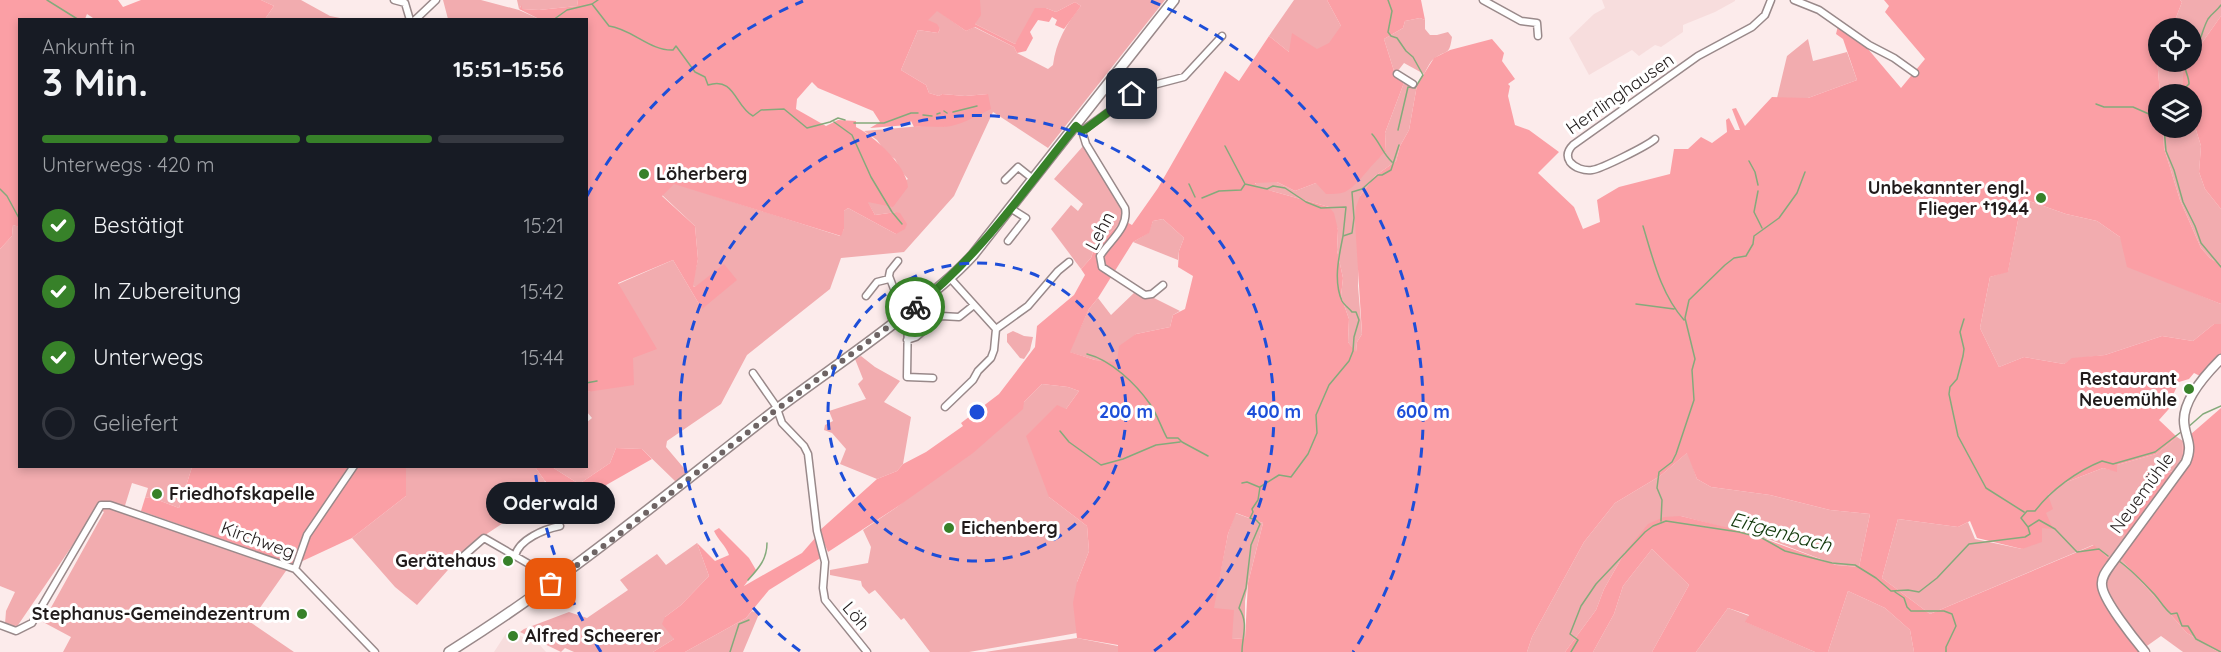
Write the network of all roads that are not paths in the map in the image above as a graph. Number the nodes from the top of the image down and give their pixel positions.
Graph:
1 (394, 0) edge
2 (436, 0) edge
3 (1174, 0) edge
4 (1483, 0) edge
5 (1771, 0) edge
6 (1794, 0) edge
7 (409, 18) edge
8 (417, 18) edge
9 (1222, 36) dead end
10 (1538, 36) dead end
11 (1915, 73) dead end
12 (1397, 74) dead end
13 (1413, 84) dead end
14 (1079, 128) junction
15 (1655, 140) dead end
16 (1033, 179) junction
17 (1005, 180) dead end
18 (1010, 208) junction
19 (1008, 241) dead end
20 (898, 261) dead end
21 (1069, 261) dead end
22 (951, 278) junction
23 (890, 279) junction
24 (1162, 285) dead end
25 (866, 296) dead end
26 (974, 304) junction
27 (908, 312) junction
28 (996, 329) junction
29 (907, 340) junction
30 (2221, 359) edge
31 (753, 373) dead end
32 (933, 378) dead end
33 (945, 407) dead end
34 (776, 410) junction
35 (353, 468) edge
36 (560, 526) dead end
37 (515, 556) junction
38 (460, 559) dead end
39 (295, 568) junction
40 (551, 584) junction
41 (0, 625) edge
42 (375, 652) edge
43 (449, 652) edge
44 (867, 652) edge
45 (2145, 652) edge

1 - 7 street
2 - 8 street
3 - 14 main road
4 - 10 street
5 - 15 street, Herrlinghausen
6 - 11 street
9 - 14 street
12 - 13 street
14 - 16 main road
14 - 24 street, Lehn
16 - 17 street
16 - 18 main road
18 - 19 street
18 - 22 main road
20 - 23 street
21 - 28 street
22 - 26 street
22 - 27 main road
23 - 25 street
23 - 27 street
26 - 28 street
26 - 29 street
27 - 29 street
27 - 34 main road
28 - 33 street
29 - 32 street
30 - 45 street, Neuemühle
31 - 34 street, Löh
34 - 40 main road
34 - 44 street, Löh
35 - 39 street
36 - 37 street
37 - 38 street
37 - 40 street
39 - 41 street, Kirchweg
39 - 42 street, Kirchweg
40 - 43 main road

